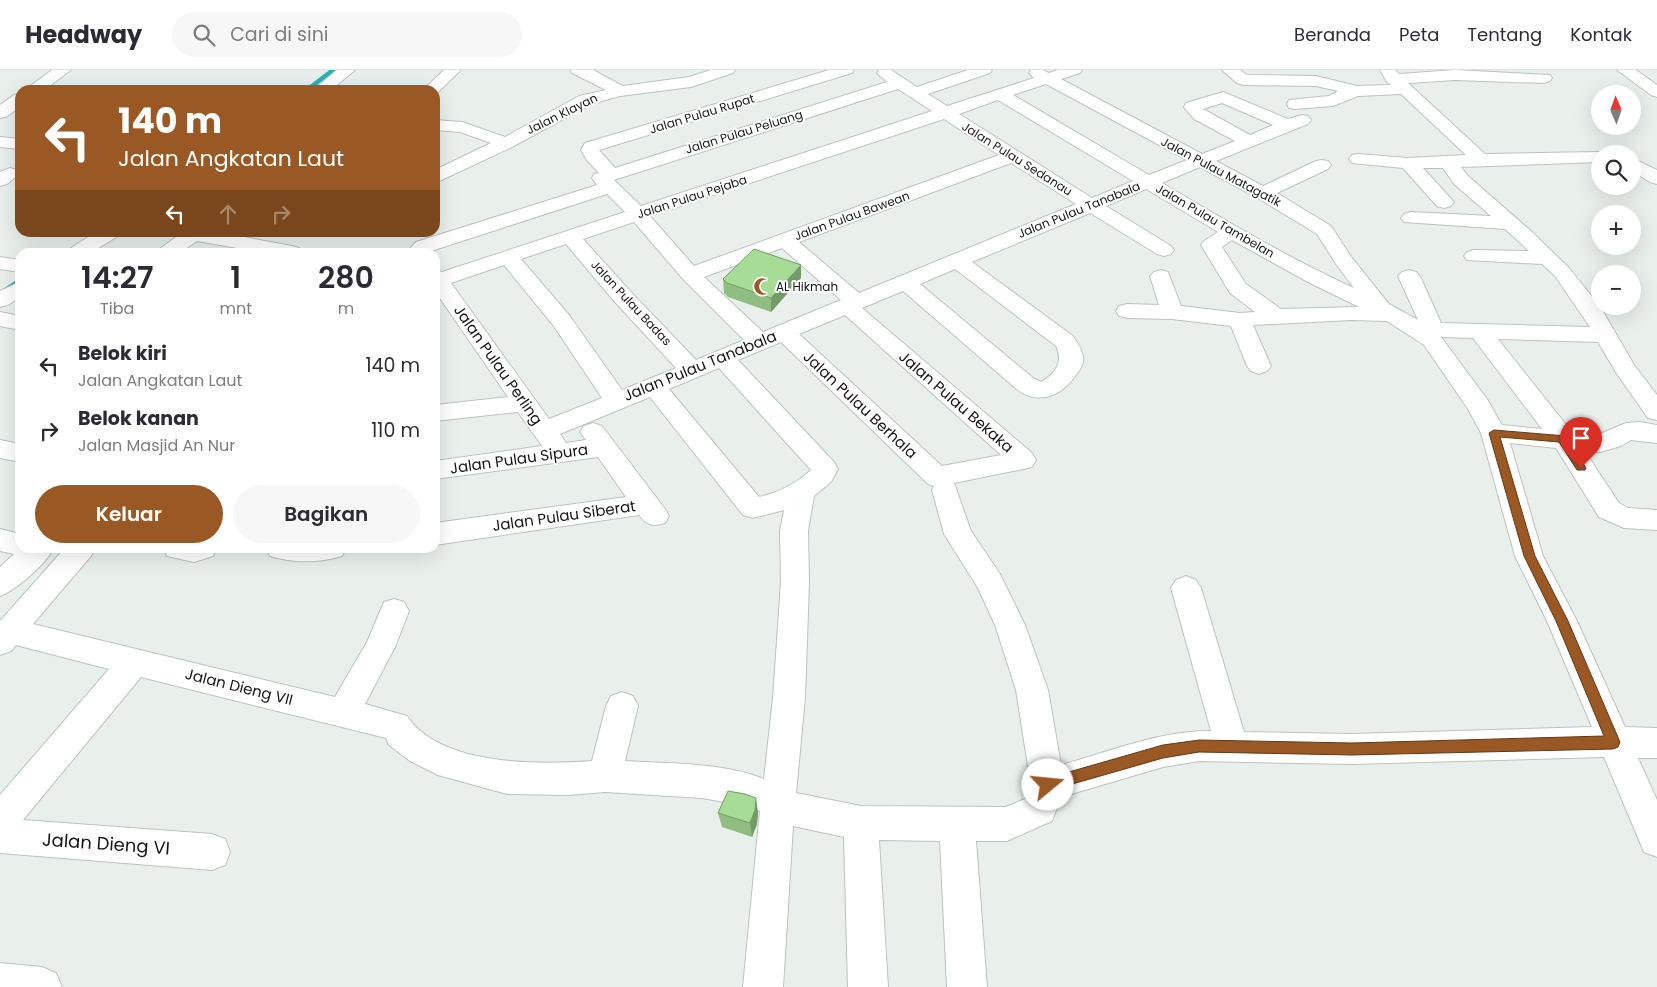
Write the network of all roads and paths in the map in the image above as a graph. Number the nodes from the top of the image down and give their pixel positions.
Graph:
1 (63, 70) edge
2 (347, 70) edge
3 (453, 70) edge
4 (578, 70) edge
5 (727, 70) edge
6 (846, 70) edge
7 (880, 70) edge
8 (984, 70) edge
9 (1031, 70) edge
10 (1074, 70) edge
11 (1230, 70) edge
12 (1625, 70) edge
13 (962, 73) edge
14 (1544, 78) dead end
15 (1047, 79) junction
16 (1394, 79) edge
17 (900, 83) junction
18 (46, 85) edge
19 (328, 85) edge
20 (436, 85) edge
21 (620, 91) junction
22 (1357, 91) junction
23 (1657, 92) edge
24 (915, 93) junction
25 (1001, 95) junction
26 (15, 102) edge
27 (737, 104) junction
28 (0, 112) edge
29 (946, 114) junction
30 (1296, 117) junction
31 (440, 125) edge
32 (764, 125) junction
33 (0, 142) edge
34 (1250, 142) junction
35 (506, 143) junction
36 (15, 144) edge
37 (1013, 156) junction
38 (1591, 157) edge
39 (1358, 160) dead end
40 (1480, 160) junction
41 (1201, 161) junction
42 (1448, 162) junction
43 (1408, 163) junction
44 (1322, 165) dead end
45 (1641, 168) edge
46 (440, 175) edge
47 (1657, 178) edge
48 (610, 181) junction
49 (1147, 182) junction
50 (1262, 193) junction
51 (1444, 202) dead end
52 (1091, 206) junction
53 (638, 214) junction
54 (1411, 218) dead end
55 (1509, 223) junction
56 (1232, 232) junction
57 (570, 236) junction
58 (103, 237) edge
59 (183, 237) edge
60 (204, 237) edge
61 (785, 240) junction
62 (85, 248) edge
63 (172, 248) edge
64 (268, 248) edge
65 (421, 248) edge
66 (1164, 250) dead end
67 (1474, 256) dead end
68 (508, 257) junction
69 (1546, 258) junction
70 (957, 261) junction
71 (0, 263) edge
72 (15, 265) edge
73 (690, 275) junction
74 (1160, 276) dead end
75 (1409, 276) dead end
76 (440, 277) edge
77 (905, 282) junction
78 (440, 284) edge
79 (15, 291) edge
80 (0, 300) edge
81 (851, 304) junction
82 (1127, 311) dead end
83 (1172, 312) junction
84 (1387, 312) junction
85 (1277, 316) junction
86 (0, 319) edge
87 (1240, 320) junction
88 (15, 322) edge
89 (1424, 328) junction
90 (1479, 330) junction
91 (783, 332) junction
92 (1605, 335) junction
93 (760, 342) junction
94 (722, 358) junction
95 (1259, 366) dead end
96 (692, 370) junction
97 (654, 386) junction
98 (617, 401) junction
99 (525, 403) junction
100 (440, 412) edge
101 (1657, 412) edge
102 (582, 416) junction
103 (545, 431) junction
104 (1494, 433) junction
105 (1657, 434) edge
106 (1563, 439) junction
107 (603, 448) junction
108 (0, 449) edge
109 (15, 452) edge
110 (560, 453) junction
111 (440, 469) edge
112 (941, 484) junction
113 (801, 491) junction
114 (1657, 520) edge
115 (440, 533) edge
116 (0, 540) edge
117 (15, 544) edge
118 (25, 553) edge
119 (77, 553) edge
120 (0, 584) edge
121 (1186, 588) dead end
122 (394, 611) dead end
123 (5, 637) edge
124 (135, 661) junction
125 (622, 706) dead end
126 (342, 713) junction
127 (1613, 742) junction
128 (1657, 743) edge
129 (1232, 746) junction
130 (605, 776) junction
131 (1048, 785) junction
132 (778, 801) junction
133 (0, 821) edge
134 (861, 823) junction
135 (956, 825) junction
136 (0, 836) edge
137 (1657, 840) edge
138 (212, 852) dead end
139 (0, 983) edge
140 (42, 987) edge
141 (763, 987) edge
142 (868, 987) edge
143 (967, 987) edge

1 - 18 street
2 - 19 street
3 - 20 street
4 - 21 street
5 - 21 street, Jalan Klayan
6 - 27 street, Jalan Pulau Rupat
7 - 17 street, Jalan Pulau Sedanau
8 - 13 street
9 - 15 street, Jalan Pulau Matagatik
10 - 15 street, Jalan Pulau Pejaba
11 - 22 street
12 - 23 street
13 - 24 street
14 - 16 street
15 - 25 street, Jalan Pulau Pejaba
15 - 41 street, Jalan Pulau Matagatik
16 - 22 street
16 - 40 street
17 - 24 street, Jalan Pulau Sedanau
17 - 32 street, Jalan Pulau Peluang
21 - 35 street, Jalan Klayan
22 - 30 street
24 - 29 street, Jalan Pulau Sedanau
25 - 29 street, Jalan Pulau Pejaba
25 - 49 street, Jalan Pulau Tambelan
26 - 28 street
27 - 32 street
27 - 48 street, Jalan Pulau Rupat
29 - 37 street, Jalan Pulau Sedanau
29 - 53 street, Jalan Pulau Pejaba
30 - 34 street, Jalan Pulau Tanabala
30 - 34 street
31 - 35 street
32 - 48 street, Jalan Pulau Peluang
33 - 36 street
34 - 41 street, Jalan Pulau Tanabala
35 - 46 street, Jalan Klayan
37 - 52 street, Jalan Pulau Sedanau
37 - 61 street, Jalan Pulau Bawean
38 - 40 street
39 - 43 street
40 - 42 street
41 - 49 street, Jalan Pulau Tanabala
41 - 50 street, Jalan Pulau Matagatik
42 - 43 street
42 - 55 street
43 - 51 street
44 - 50 street
45 - 47 street
48 - 53 street
48 - 65 street, Jalan Pulau Peluang
49 - 52 street, Jalan Pulau Tanabala
49 - 56 street, Jalan Pulau Tambelan
50 - 84 street, Jalan Pulau Matagatik
52 - 66 street, Jalan Pulau Sedanau
52 - 70 street, Jalan Pulau Tanabala
53 - 57 street, Jalan Pulau Pejaba
53 - 73 street
54 - 55 street
55 - 69 street
56 - 84 street, Jalan Pulau Tambelan
56 - 85 street
57 - 68 street, Jalan Pulau Pejaba
57 - 96 street, Jalan Pulau Badas
58 - 62 street
59 - 63 street
60 - 64 street
61 - 73 street, Jalan Pulau Bawean
61 - 81 street
67 - 69 street
68 - 76 street, Jalan Pulau Pejaba
68 - 98 street
69 - 92 street
70 - 77 street, Jalan Pulau Tanabala
70 - 77 street
71 - 72 street
73 - 93 street
74 - 83 street
75 - 89 street
77 - 81 street, Jalan Pulau Tanabala
78 - 99 street, Jalan Pulau Perling
79 - 80 street
81 - 91 street, Jalan Pulau Tanabala
81 - 112 street, Jalan Pulau Bekaka
82 - 83 street
83 - 87 street
84 - 85 street
84 - 89 street, Jalan Pulau Tambelan
85 - 87 street
86 - 88 street
87 - 95 street
89 - 90 street
89 - 104 street, Jalan Pulau Tambelan
90 - 92 street
90 - 106 street
91 - 93 street, Jalan Pulau Tanabala
91 - 112 street, Jalan Pulau Berhala
92 - 101 street
93 - 94 street, Jalan Pulau Tanabala
94 - 96 street, Jalan Pulau Tanabala
94 - 113 street
96 - 97 street, Jalan Pulau Tanabala
97 - 98 street, Jalan Pulau Tanabala
97 - 113 street
98 - 102 street, Jalan Pulau Tanabala
99 - 100 street
99 - 103 street, Jalan Pulau Perling
102 - 103 street, Jalan Pulau Tanabala
102 - 107 street, Jalan Pulau Siberat
103 - 110 street, Jalan Pulau Perling
104 - 106 street
104 - 127 street, Jalan Pulau Tambelan
105 - 106 street
106 - 114 street
107 - 110 street, Jalan Pulau Sipura
107 - 115 street, Jalan Pulau Siberat
108 - 109 street
110 - 111 street, Jalan Pulau Sipura
112 - 131 street
113 - 132 street
116 - 117 street
118 - 120 street
119 - 123 street
121 - 129 street
122 - 126 street
123 - 124 street, Jalan Dieng VII
124 - 126 street, Jalan Dieng VII
124 - 133 street
125 - 130 street
126 - 130 street, Jalan Dieng VII
127 - 128 street
127 - 129 street
127 - 137 street, Jalan Pulau Tambelan
129 - 131 street
130 - 132 street, Jalan Dieng VII
131 - 135 street, Jalan Dieng VII
132 - 134 street, Jalan Dieng VII
132 - 141 street
134 - 135 street, Jalan Dieng VII
134 - 142 street
135 - 143 street
136 - 138 street, Jalan Dieng VI
139 - 140 street

